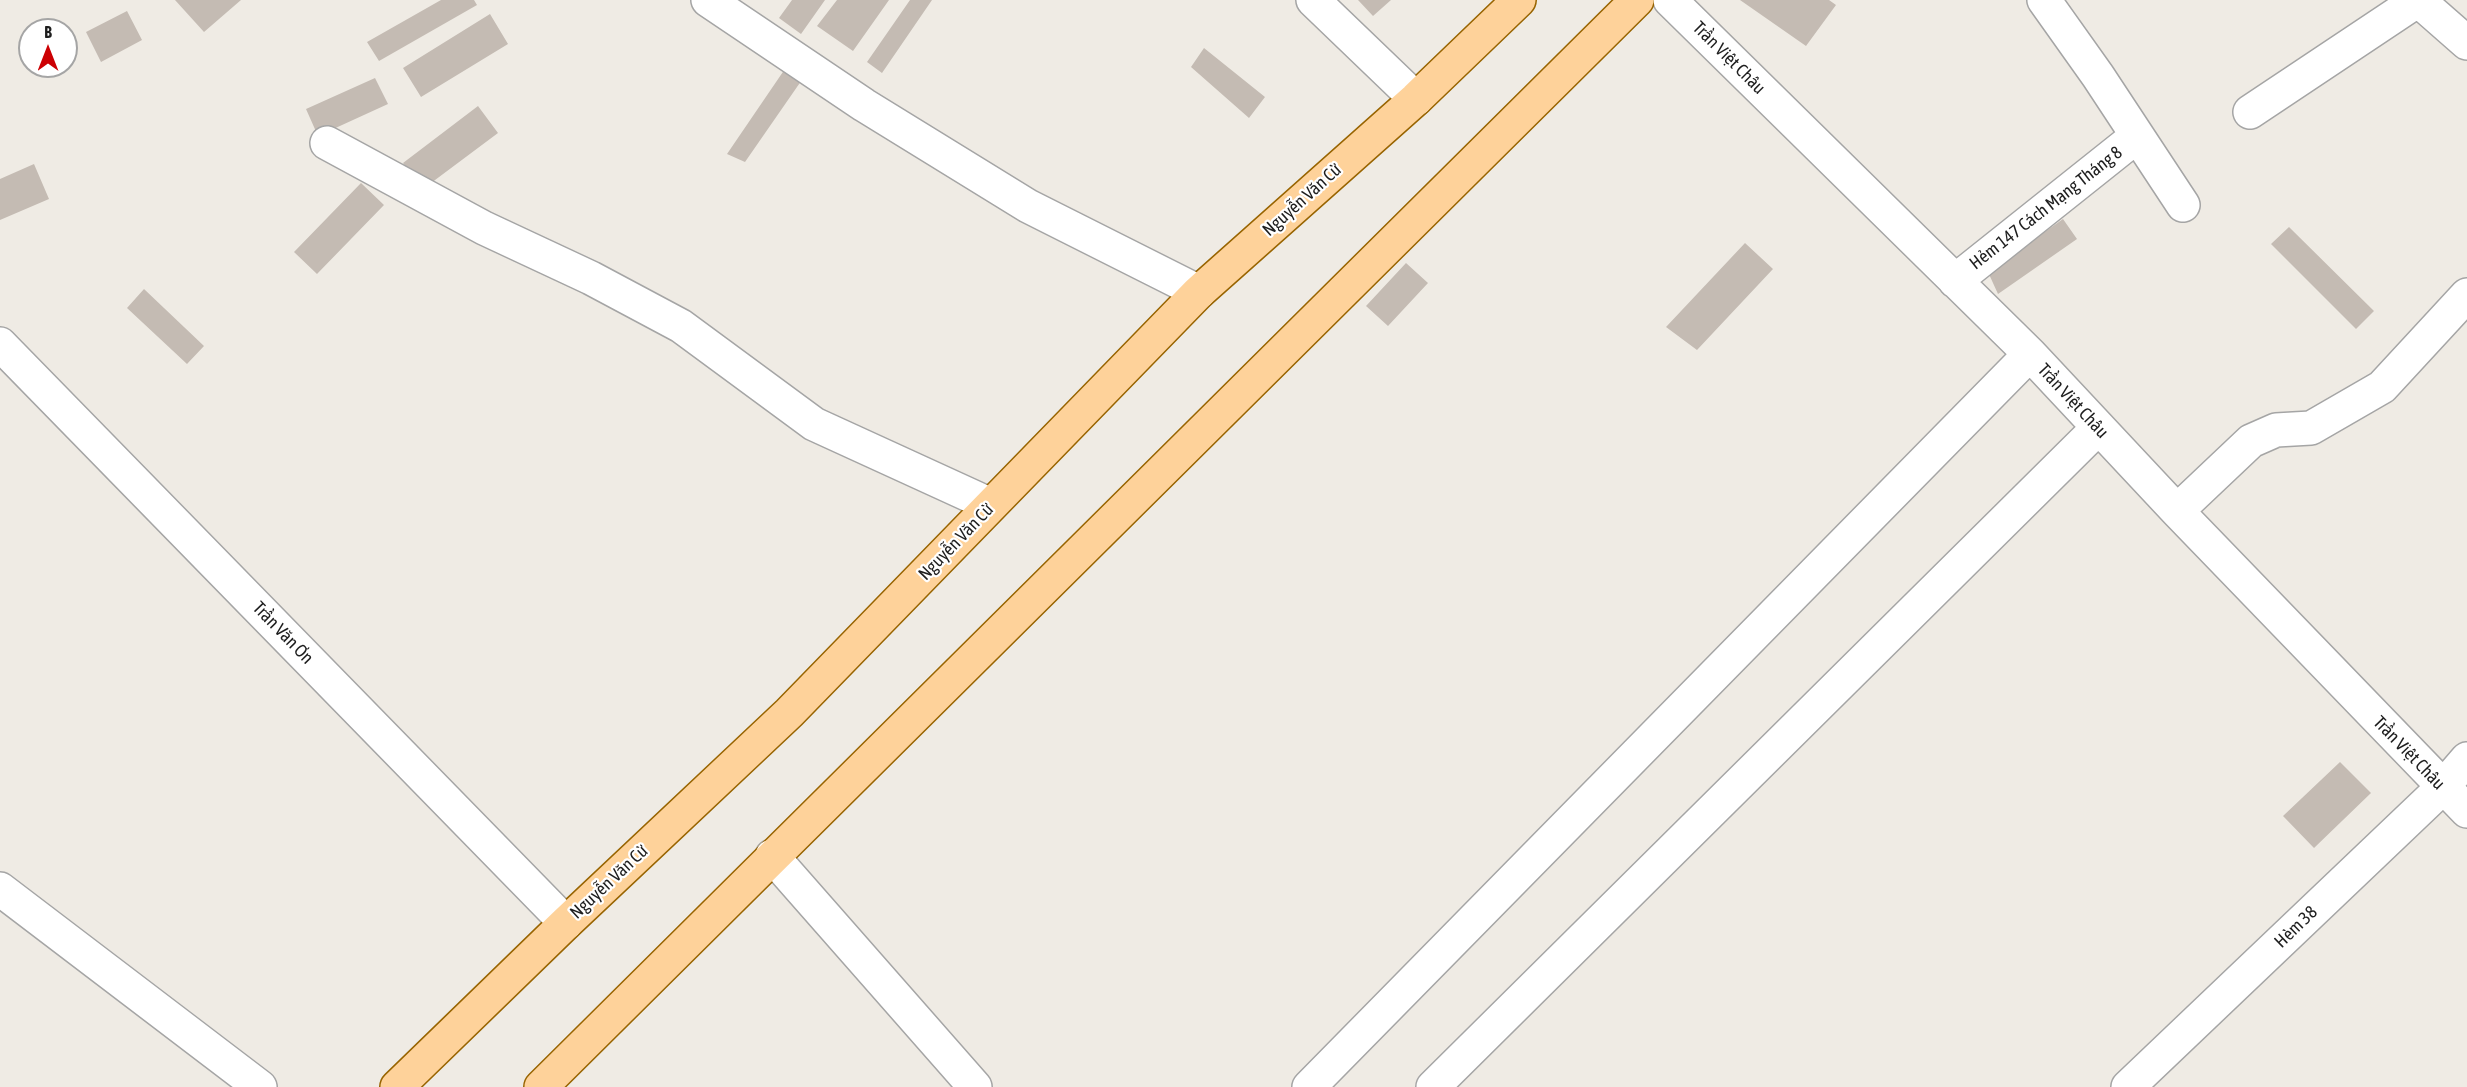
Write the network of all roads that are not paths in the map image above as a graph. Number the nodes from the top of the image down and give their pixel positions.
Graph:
1 (708, 0) edge
2 (1313, 0) edge
3 (1519, 0) edge
4 (1637, 0) edge
5 (1670, 0) edge
6 (2044, 0) edge
7 (2418, 0) edge
8 (2467, 43) edge
9 (1416, 99) junction
10 (2250, 112) dead end
11 (2137, 136) junction
12 (327, 143) dead end
13 (2183, 205) dead end
14 (1955, 281) junction
15 (1199, 292) junction
16 (2467, 295) edge
17 (0, 344) edge
18 (2030, 354) junction
19 (2098, 428) junction
20 (992, 505) junction
21 (2177, 511) junction
22 (2457, 771) edge
23 (2467, 811) edge
24 (772, 856) junction
25 (0, 889) edge
26 (566, 923) junction
27 (260, 1087) edge
28 (397, 1087) edge
29 (542, 1087) edge
30 (975, 1087) edge
31 (1309, 1087) edge
32 (1433, 1087) edge
33 (2128, 1087) edge

1 - 15 street
2 - 9 street
3 - 9 main road, Nguyễn Văn Cừ
4 - 24 main road
5 - 14 street, Trần Việt Châu
6 - 11 street, Hẻm 147 Cách Mạng Tháng 8
7 - 8 street
7 - 10 street
9 - 15 main road, Nguyễn Văn Cừ
11 - 13 street, Hẻm 147 Cách Mạng Tháng 8
11 - 14 street, Hẻm 147 Cách Mạng Tháng 8
12 - 20 street
14 - 18 street, Trần Việt Châu
15 - 20 main road, Nguyễn Văn Cừ
16 - 21 street
17 - 26 street, Trần Văn Ơn
18 - 19 street, Trần Việt Châu
18 - 31 street
19 - 21 street, Trần Việt Châu
19 - 32 street
20 - 26 main road, Nguyễn Văn Cừ
21 - 22 street, Trần Việt Châu
22 - 23 street, Trần Việt Châu
22 - 33 street, Hèm 38
24 - 29 main road
24 - 30 street
25 - 27 street
26 - 28 main road, Nguyễn Văn Cừ

